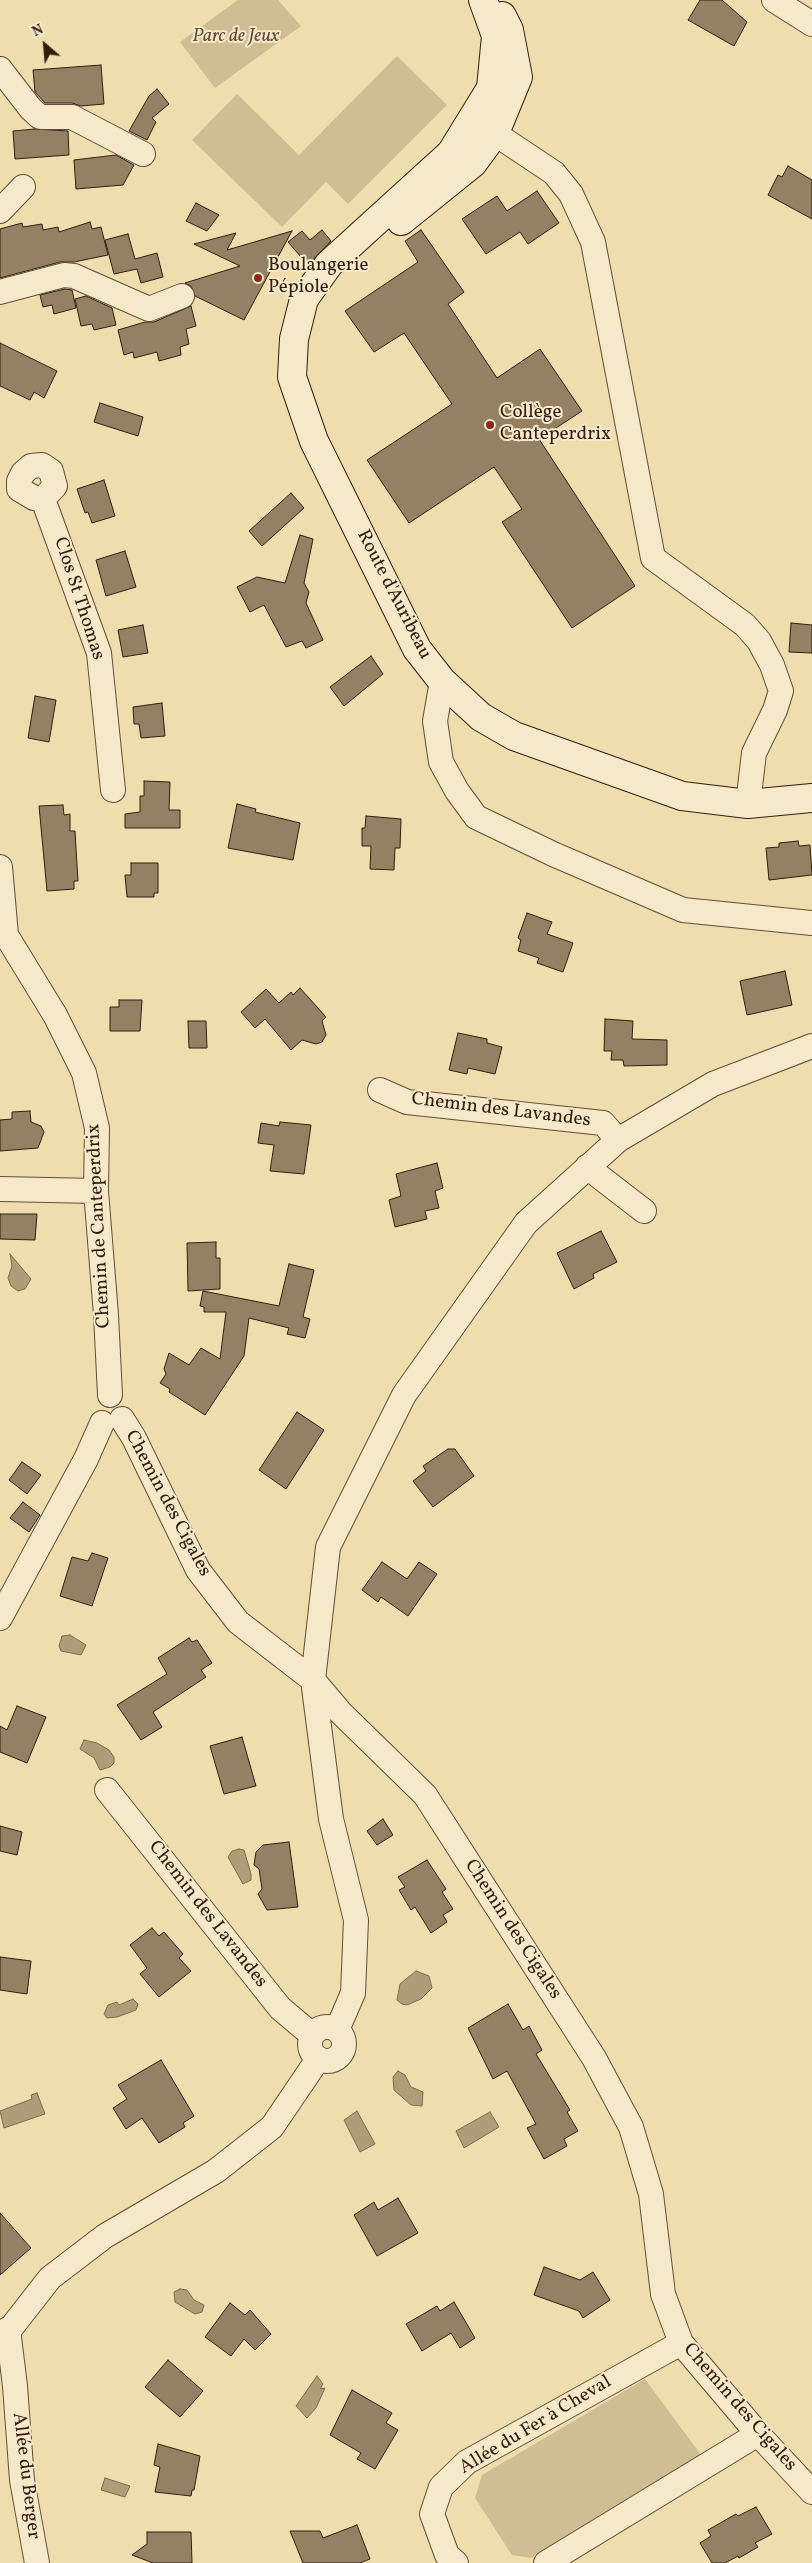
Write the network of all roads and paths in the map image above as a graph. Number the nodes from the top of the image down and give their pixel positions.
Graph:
1 (482, 0) edge
2 (493, 0) edge
3 (774, 0) edge
4 (812, 24) edge
5 (0, 69) edge
6 (471, 118) junction
7 (495, 133) junction
8 (142, 154) dead end
9 (23, 187) dead end
10 (0, 211) edge
11 (0, 292) edge
12 (182, 296) dead end
13 (304, 299) junction
14 (10, 491) edge
15 (43, 499) junction
16 (442, 681) junction
17 (112, 790) dead end
18 (812, 798) edge
19 (748, 804) junction
20 (0, 867) edge
21 (812, 923) edge
22 (812, 1046) edge
23 (380, 1090) dead end
24 (618, 1140) junction
25 (588, 1167) junction
26 (0, 1189) edge
27 (96, 1191) junction
28 (644, 1211) dead end
29 (112, 1421) junction
30 (0, 1618) edge
31 (313, 1680) junction
32 (107, 1790) dead end
33 (337, 2030) junction
34 (312, 2036) junction
35 (318, 2059) junction
36 (4, 2336) edge
37 (681, 2343) junction
38 (758, 2434) junction
39 (812, 2492) edge
40 (36, 2563) edge
41 (456, 2563) edge
42 (546, 2563) edge

1 - 6 street, Route d'Auribeau
2 - 7 street
3 - 4 street
5 - 8 street
6 - 7 street
6 - 13 street, Route d'Auribeau
7 - 13 street
7 - 19 street
9 - 10 street
11 - 12 street
13 - 16 street, Route d'Auribeau
14 - 15 street
14 - 15 street
15 - 17 street, Clos St Thomas
16 - 19 street, Route d'Auribeau
16 - 21 street
18 - 19 street, Route d'Auribeau
20 - 27 street, Chemin de Canteperdrix
22 - 24 street
23 - 24 street, Chemin des Lavandes
24 - 25 street
25 - 28 street
25 - 31 street
26 - 27 street
27 - 29 street, Chemin de Canteperdrix
29 - 30 street
29 - 31 street, Chemin des Cigales
31 - 33 street
31 - 37 street, Chemin des Cigales
32 - 34 street, Chemin des Lavandes
33 - 34 street
33 - 35 street
34 - 35 street
35 - 36 street
36 - 40 street, Allée du Berger
37 - 38 street, Chemin des Cigales
37 - 41 street, Allée du Fer à Cheval
38 - 39 street, Chemin des Cigales
38 - 42 street

